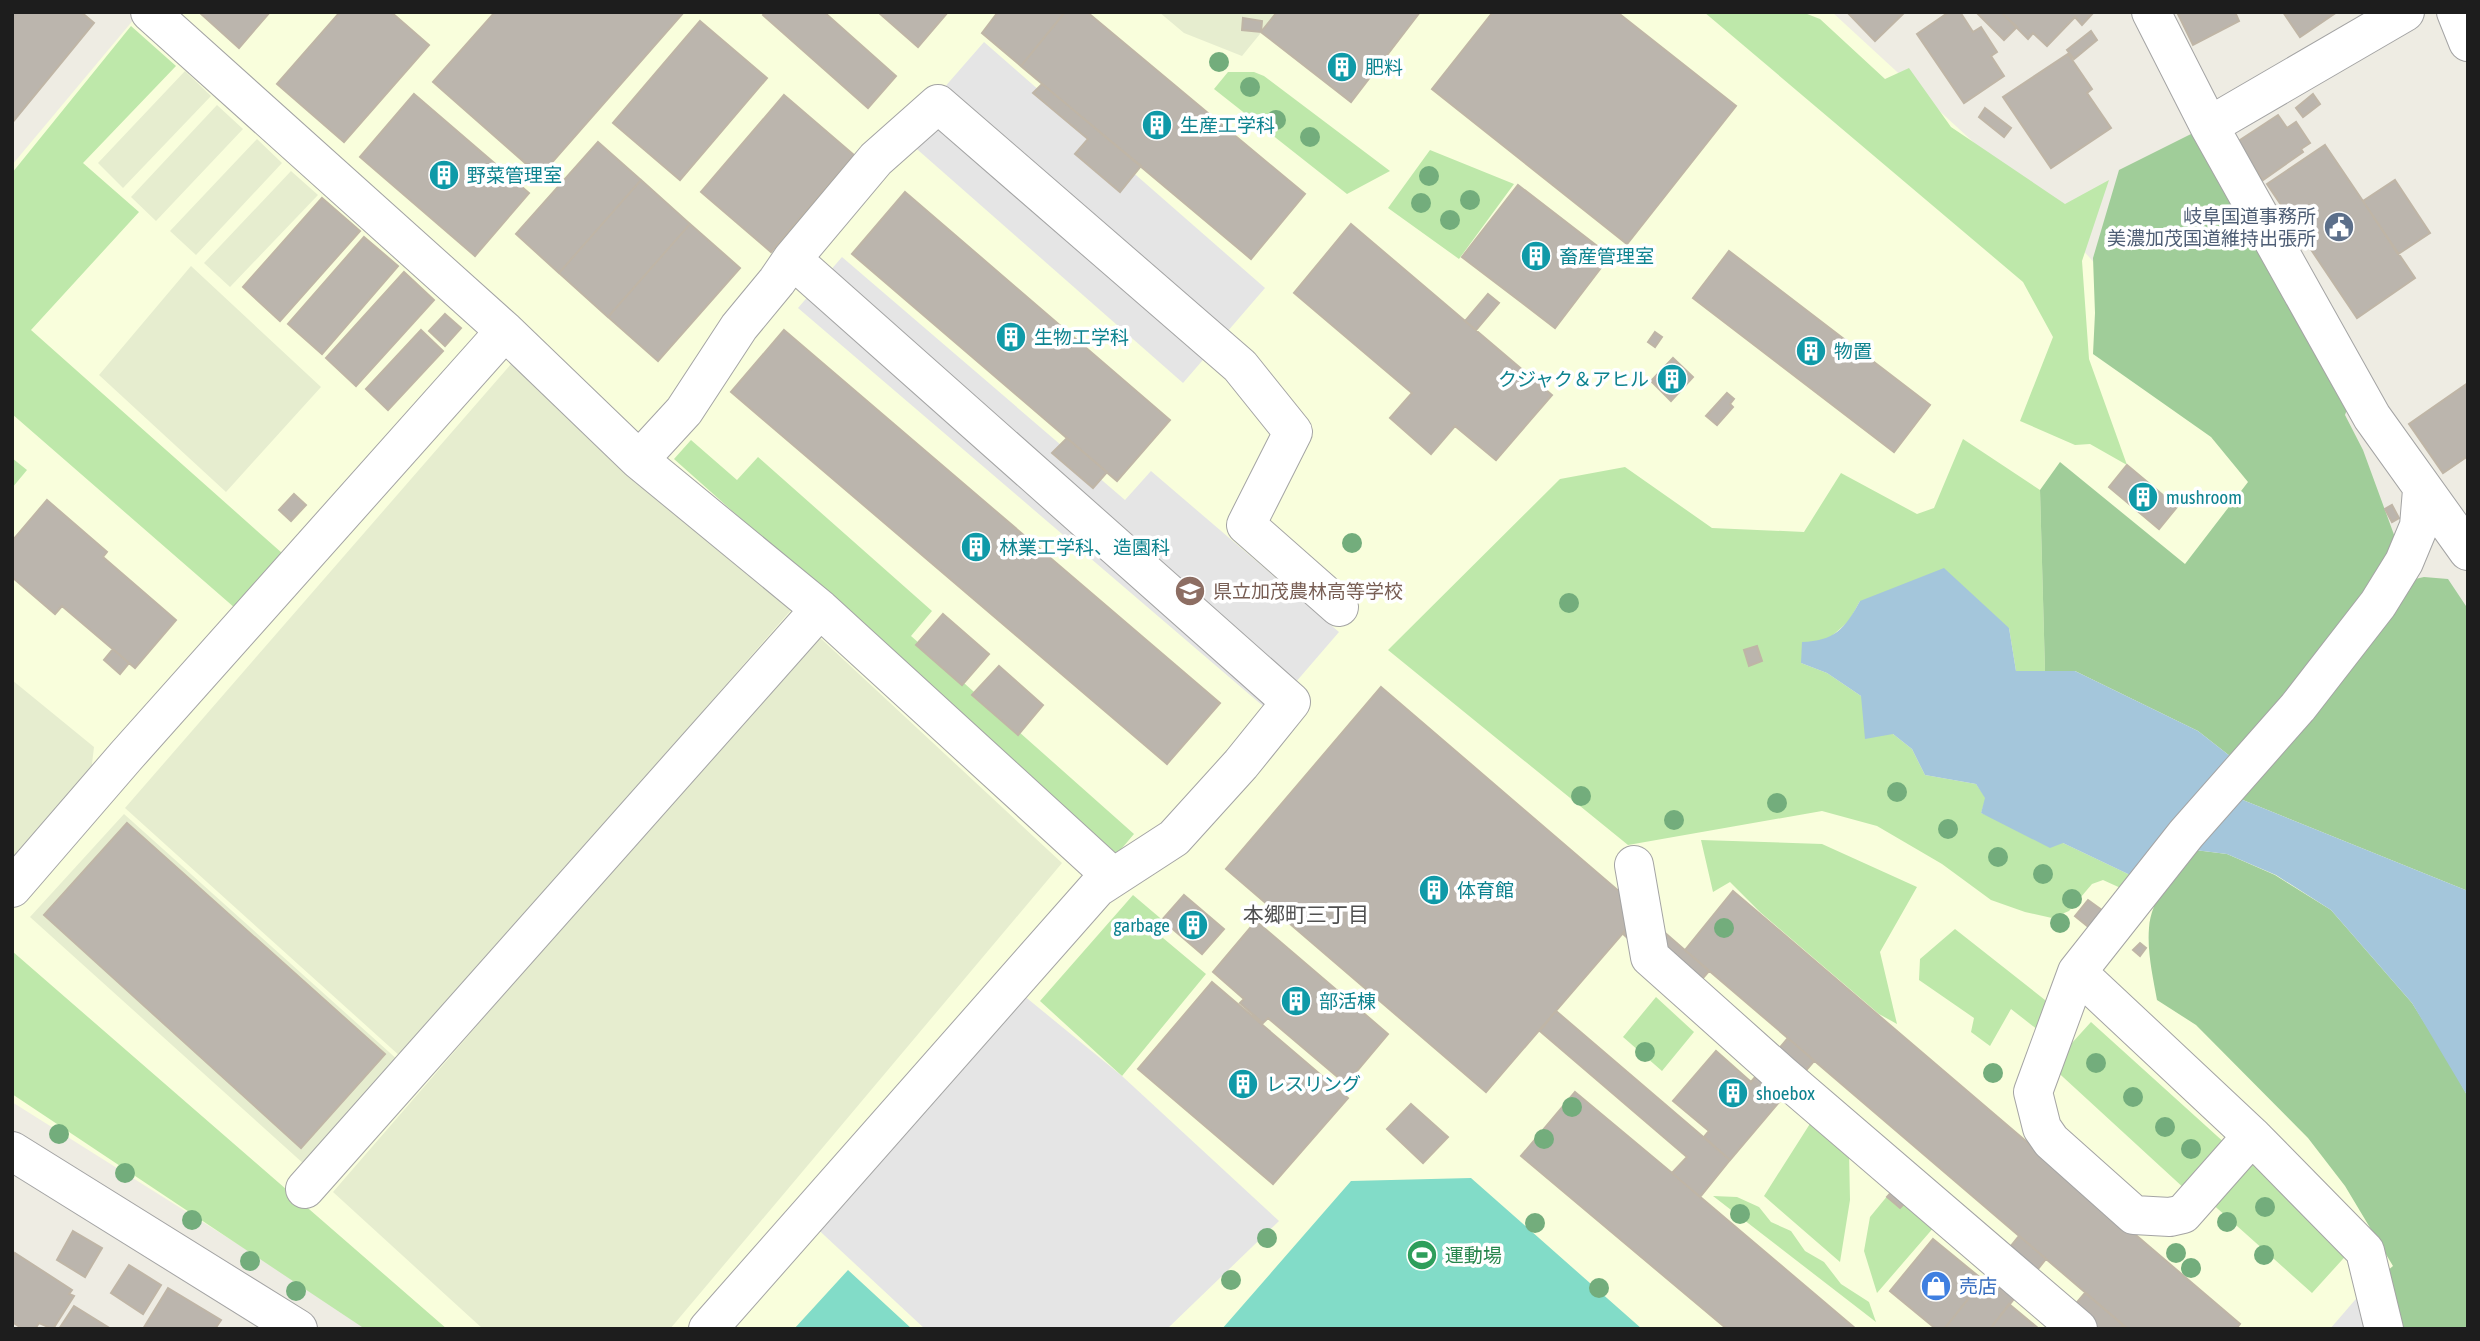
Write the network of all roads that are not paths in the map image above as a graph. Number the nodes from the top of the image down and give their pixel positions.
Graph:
1 (150, 12) edge
2 (2151, 12) edge
3 (2405, 12) edge
4 (2456, 12) edge
5 (2468, 42) edge
6 (2209, 126) junction
7 (792, 259) junction
8 (505, 331) junction
9 (639, 460) junction
10 (2422, 490) junction
11 (2468, 551) edge
12 (1339, 607) dead end
13 (820, 609) junction
14 (1634, 865) dead end
15 (1113, 877) junction
16 (12, 888) edge
17 (2077, 972) junction
18 (2252, 1136) junction
19 (12, 1151) edge
20 (305, 1189) dead end
21 (298, 1329) edge
22 (708, 1329) edge
23 (2077, 1329) edge
24 (2384, 1329) edge

1 - 8 street
2 - 6 street
3 - 6 street
4 - 5 street
6 - 10 street
7 - 9 street
7 - 12 street
7 - 15 street
8 - 9 street
8 - 16 street
9 - 13 street
10 - 11 street
10 - 17 street
13 - 15 street
13 - 20 street
14 - 23 street
15 - 22 street
17 - 18 street
17 - 18 street
18 - 24 street
19 - 21 street

